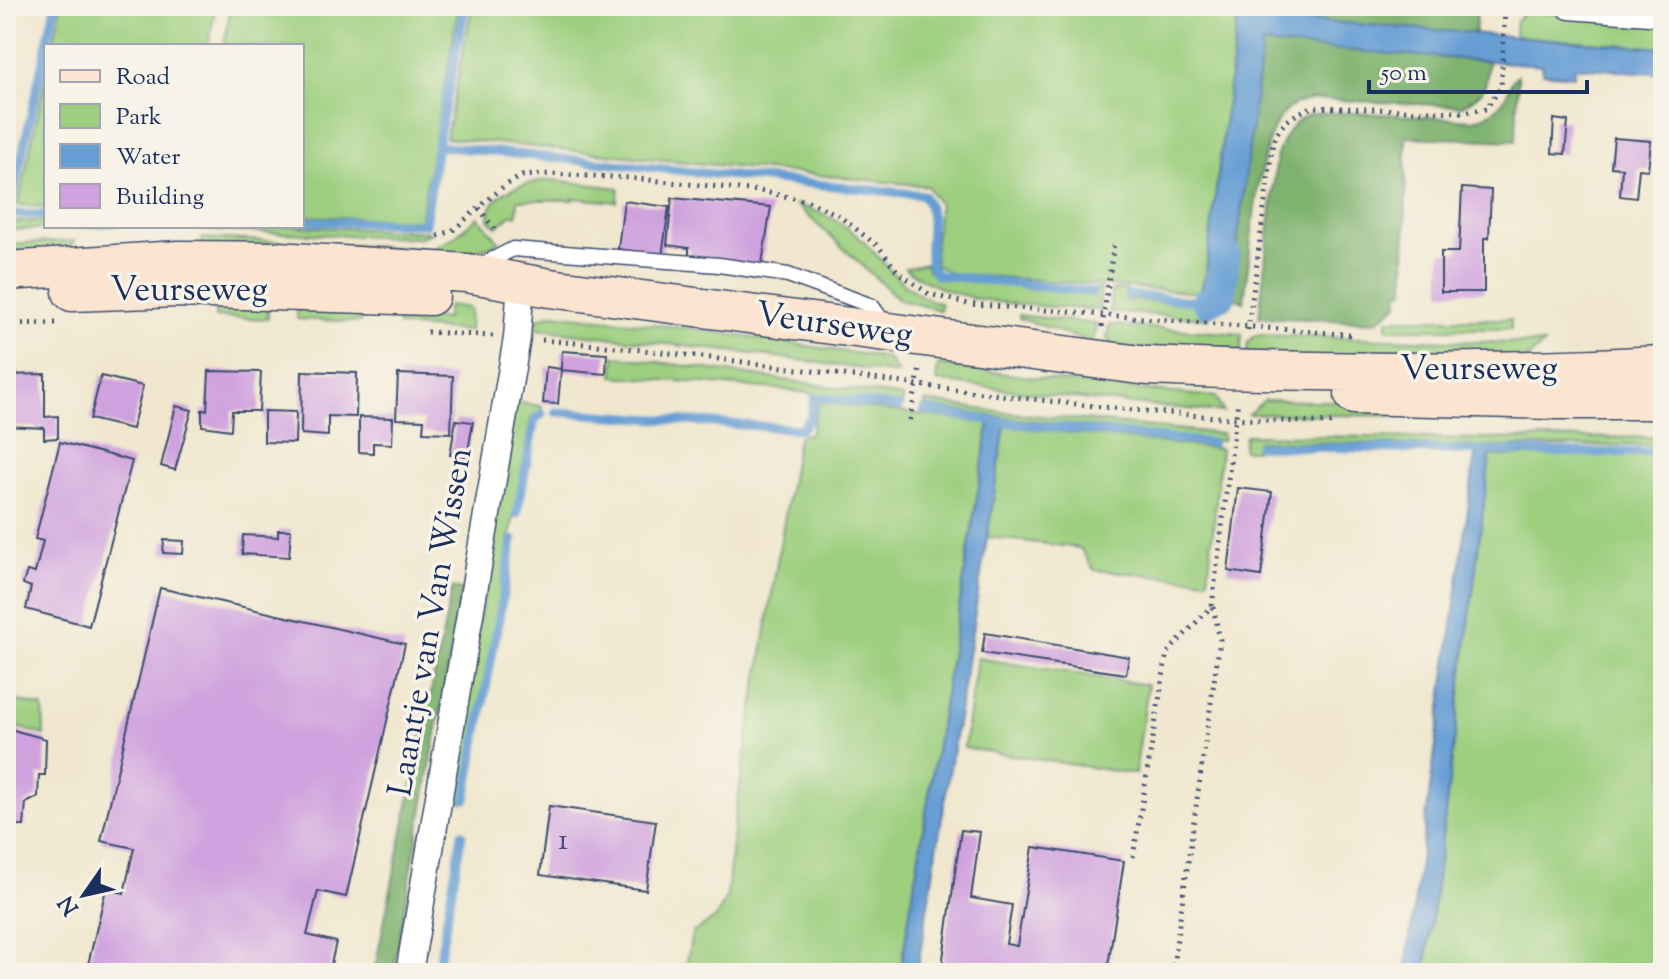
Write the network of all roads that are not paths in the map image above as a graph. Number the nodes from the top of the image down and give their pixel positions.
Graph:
1 (1570, 6) edge
2 (1663, 13) edge
3 (6, 271) edge
4 (517, 277) junction
5 (467, 286) junction
6 (6, 295) edge
7 (904, 356) junction
8 (1663, 365) edge
9 (1239, 392) junction
10 (1663, 400) edge
11 (409, 973) edge

1 - 2 street
3 - 5 main road, Veurseweg
4 - 5 main road, Veurseweg
4 - 7 main road, Veurseweg
4 - 7 lane
4 - 11 street, Laantje van Van Wissen
5 - 6 main road, Veurseweg
7 - 9 main road, Veurseweg
7 - 9 main road, Veurseweg
8 - 9 main road, Veurseweg
9 - 10 main road, Veurseweg

